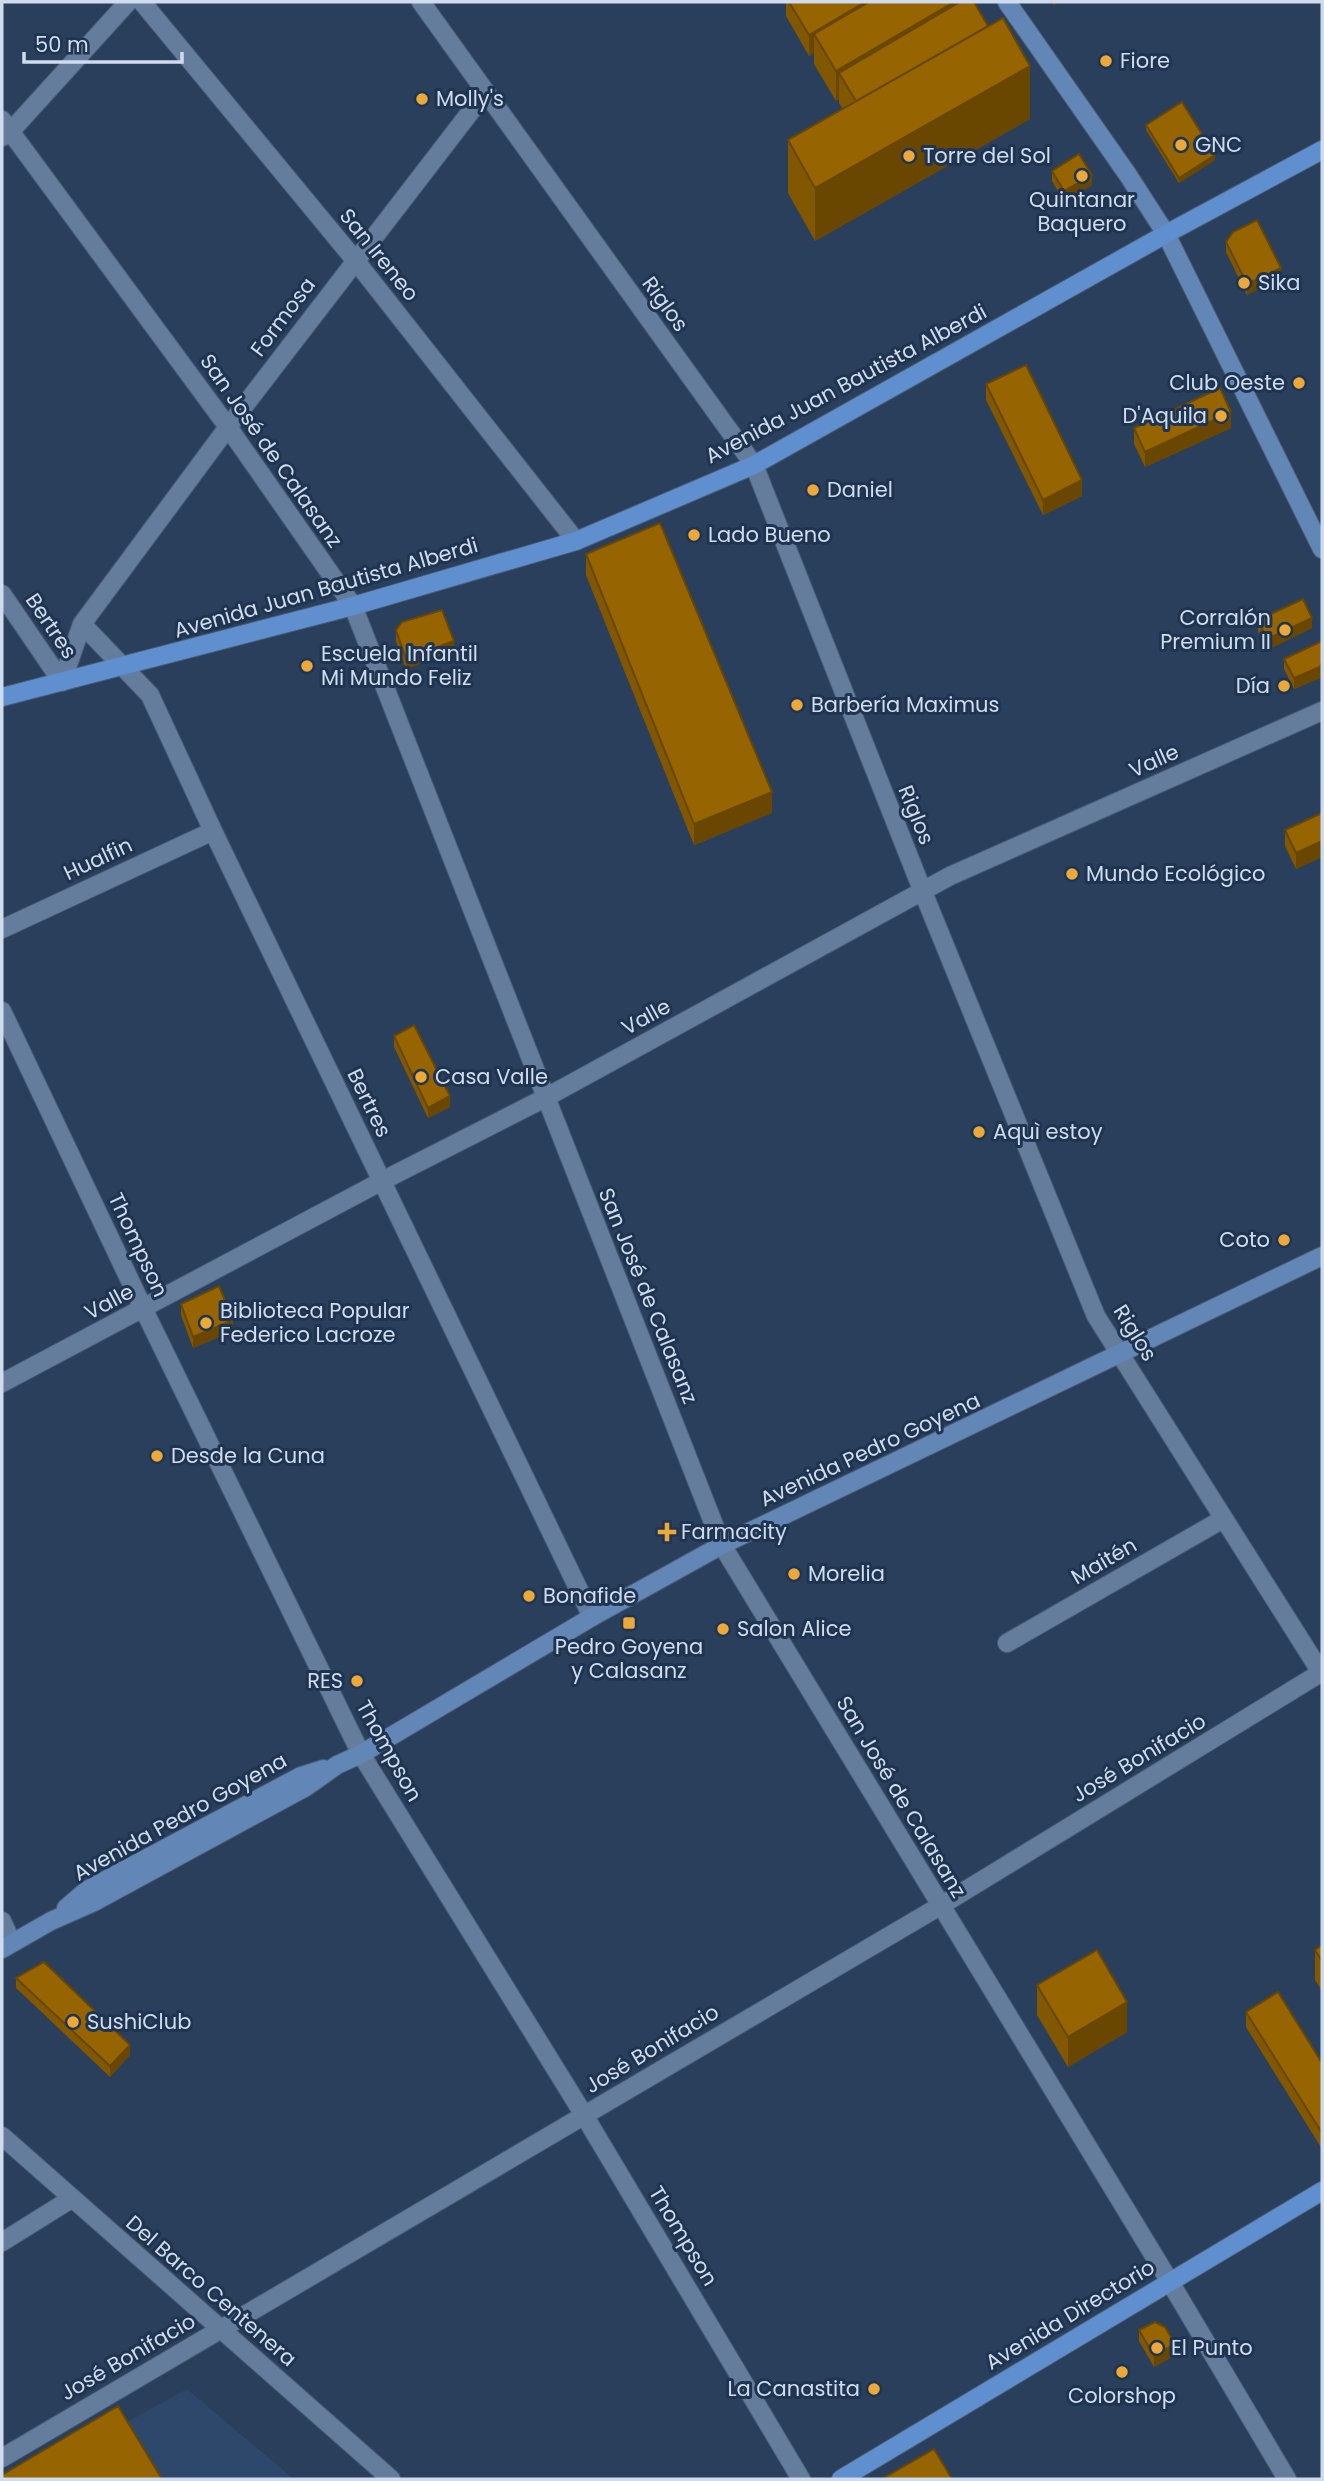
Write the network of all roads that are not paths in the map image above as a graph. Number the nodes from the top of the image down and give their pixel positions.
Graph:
1 (128, 2) edge
2 (142, 2) edge
3 (421, 2) edge
4 (1007, 2) edge
5 (485, 93) junction
6 (5, 130) edge
7 (1322, 150) edge
8 (1166, 234) junction
9 (355, 260) junction
10 (228, 427) junction
11 (754, 466) junction
12 (576, 541) junction
13 (1322, 549) edge
14 (2, 594) edge
15 (353, 606) junction
16 (82, 624) junction
17 (122, 667) junction
18 (62, 682) junction
19 (2, 697) edge
20 (1322, 711) edge
21 (213, 831) junction
22 (923, 892) junction
23 (2, 929) edge
24 (2, 1011) edge
25 (545, 1098) junction
26 (382, 1181) junction
27 (1322, 1256) edge
28 (144, 1310) junction
29 (1120, 1353) junction
30 (2, 1384) edge
31 (1223, 1519) junction
32 (722, 1545) junction
33 (592, 1617) junction
34 (1007, 1643) dead end
35 (1322, 1673) edge
36 (361, 1754) junction
37 (940, 1906) junction
38 (2, 1921) edge
39 (7, 1946) edge
40 (584, 2115) junction
41 (2, 2136) edge
42 (1322, 2191) edge
43 (71, 2199) junction
44 (2, 2242) edge
45 (1170, 2282) junction
46 (220, 2329) junction
47 (2, 2458) edge
48 (391, 2479) edge
49 (801, 2479) edge
50 (841, 2479) edge
51 (1287, 2479) edge

1 - 6 street
2 - 9 street, San Ireneo
3 - 5 street, Riglos
4 - 8 main road
5 - 9 street, Formosa
5 - 11 street, Riglos
6 - 10 street, San José de Calasanz
7 - 8 main road, Avenida Juan Bautista Alberdi
8 - 11 main road, Avenida Juan Bautista Alberdi
8 - 13 main road
9 - 10 street, Formosa
9 - 12 street, San Ireneo
10 - 15 street, San José de Calasanz
10 - 16 street, Formosa
11 - 12 main road, Avenida Juan Bautista Alberdi
11 - 22 street, Riglos
12 - 15 main road, Avenida Juan Bautista Alberdi
14 - 18 street, Bertres
15 - 17 main road, Avenida Juan Bautista Alberdi
15 - 25 street, San José de Calasanz
16 - 17 street, Bertres
16 - 18 street, Formosa
17 - 18 main road, Avenida Juan Bautista Alberdi
17 - 21 street, Bertres
18 - 19 main road, Avenida Juan Bautista Alberdi
20 - 22 street, Valle
21 - 23 street, Hualfin
21 - 26 street, Bertres
22 - 25 street, Valle
22 - 29 street, Riglos
24 - 28 street, Thompson
25 - 26 street, Valle
25 - 32 street, San José de Calasanz
26 - 28 street, Valle
26 - 33 street, Bertres
27 - 29 main road, Avenida Pedro Goyena
28 - 30 street, Valle
28 - 36 street, Thompson
29 - 31 street, Riglos
29 - 32 main road, Avenida Pedro Goyena
31 - 34 street, Maitén
31 - 35 street, Riglos
32 - 33 main road, Avenida Pedro Goyena
32 - 37 street, San José de Calasanz
33 - 36 main road, Avenida Pedro Goyena
35 - 37 street, José Bonifacio
36 - 39 main road, Avenida Pedro Goyena
36 - 40 street, Thompson
37 - 40 street, José Bonifacio
37 - 45 street, San José de Calasanz
38 - 39 street
40 - 46 street, José Bonifacio
40 - 49 street, Thompson
41 - 43 street, Del Barco Centenera
42 - 45 main road, Avenida Directorio
43 - 44 street
43 - 46 street, Del Barco Centenera
45 - 50 main road, Avenida Directorio
45 - 51 street, San José de Calasanz
46 - 47 street, José Bonifacio
46 - 48 street, Del Barco Centenera

